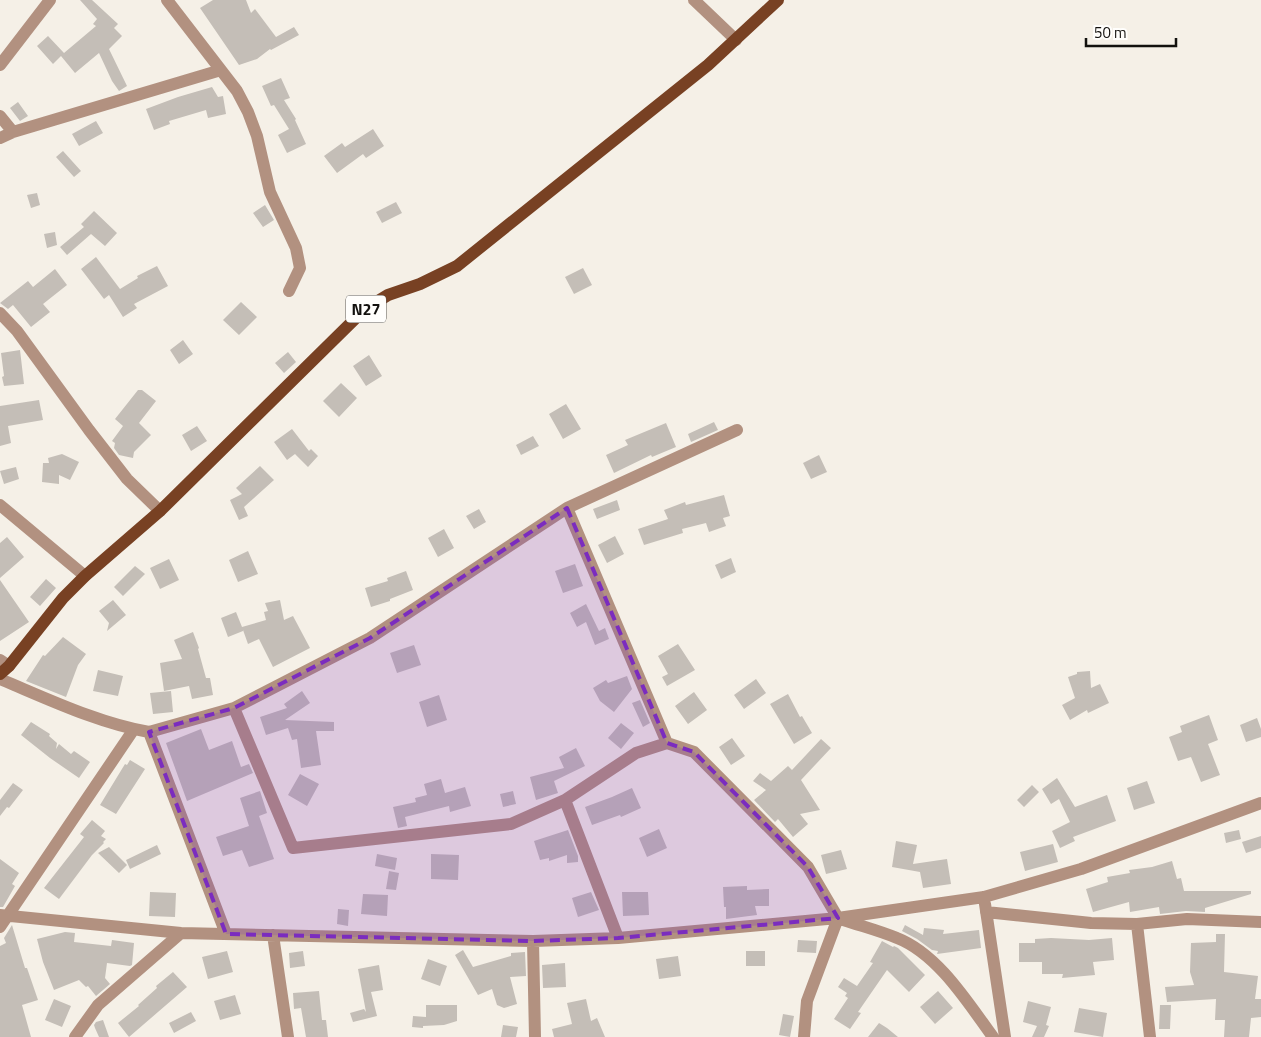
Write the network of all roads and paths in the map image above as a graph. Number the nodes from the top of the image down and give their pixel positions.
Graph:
1 (50, 0) edge
2 (167, 0) edge
3 (694, 0) edge
4 (778, 0) edge
5 (736, 40) junction
6 (0, 65) edge
7 (221, 70) junction
8 (0, 116) edge
9 (13, 132) junction
10 (0, 138) edge
11 (289, 291) dead end
12 (0, 313) edge
13 (737, 430) dead end
14 (0, 505) edge
15 (567, 508) junction
16 (160, 512) junction
17 (85, 576) junction
18 (3, 666) edge
19 (0, 679) edge
20 (234, 708) junction
21 (134, 729) junction
22 (149, 732) junction
23 (667, 743) junction
24 (565, 800) junction
25 (1261, 803) edge
26 (984, 897) junction
27 (986, 912) junction
28 (838, 918) junction
29 (2, 919) edge
30 (1261, 922) edge
31 (1137, 924) junction
32 (181, 933) junction
33 (226, 934) junction
34 (272, 935) junction
35 (618, 938) junction
36 (534, 941) junction
37 (75, 1037) edge
38 (288, 1037) edge
39 (535, 1037) edge
40 (804, 1037) edge
41 (993, 1037) edge
42 (1005, 1037) edge
43 (1150, 1037) edge

1 - 6 street
2 - 7 street
3 - 5 street
4 - 5 main road, N27
5 - 16 main road, N27
7 - 9 street
7 - 11 street
8 - 9 street
9 - 10 street
12 - 16 street
13 - 15 street
14 - 17 street
15 - 20 street
15 - 23 street
16 - 17 main road, N27
17 - 18 main road, N27
19 - 21 street
20 - 22 street
20 - 24 street
21 - 22 street
21 - 29 street
22 - 33 street
23 - 24 street
23 - 28 street
24 - 35 street
25 - 26 street
26 - 27 street
26 - 28 street
27 - 31 street
27 - 42 street
28 - 35 street
28 - 40 street
28 - 41 street
29 - 32 street
30 - 31 street
31 - 43 street
32 - 33 street
32 - 37 street
33 - 34 street
34 - 36 street
34 - 38 street
35 - 36 street
36 - 39 street

